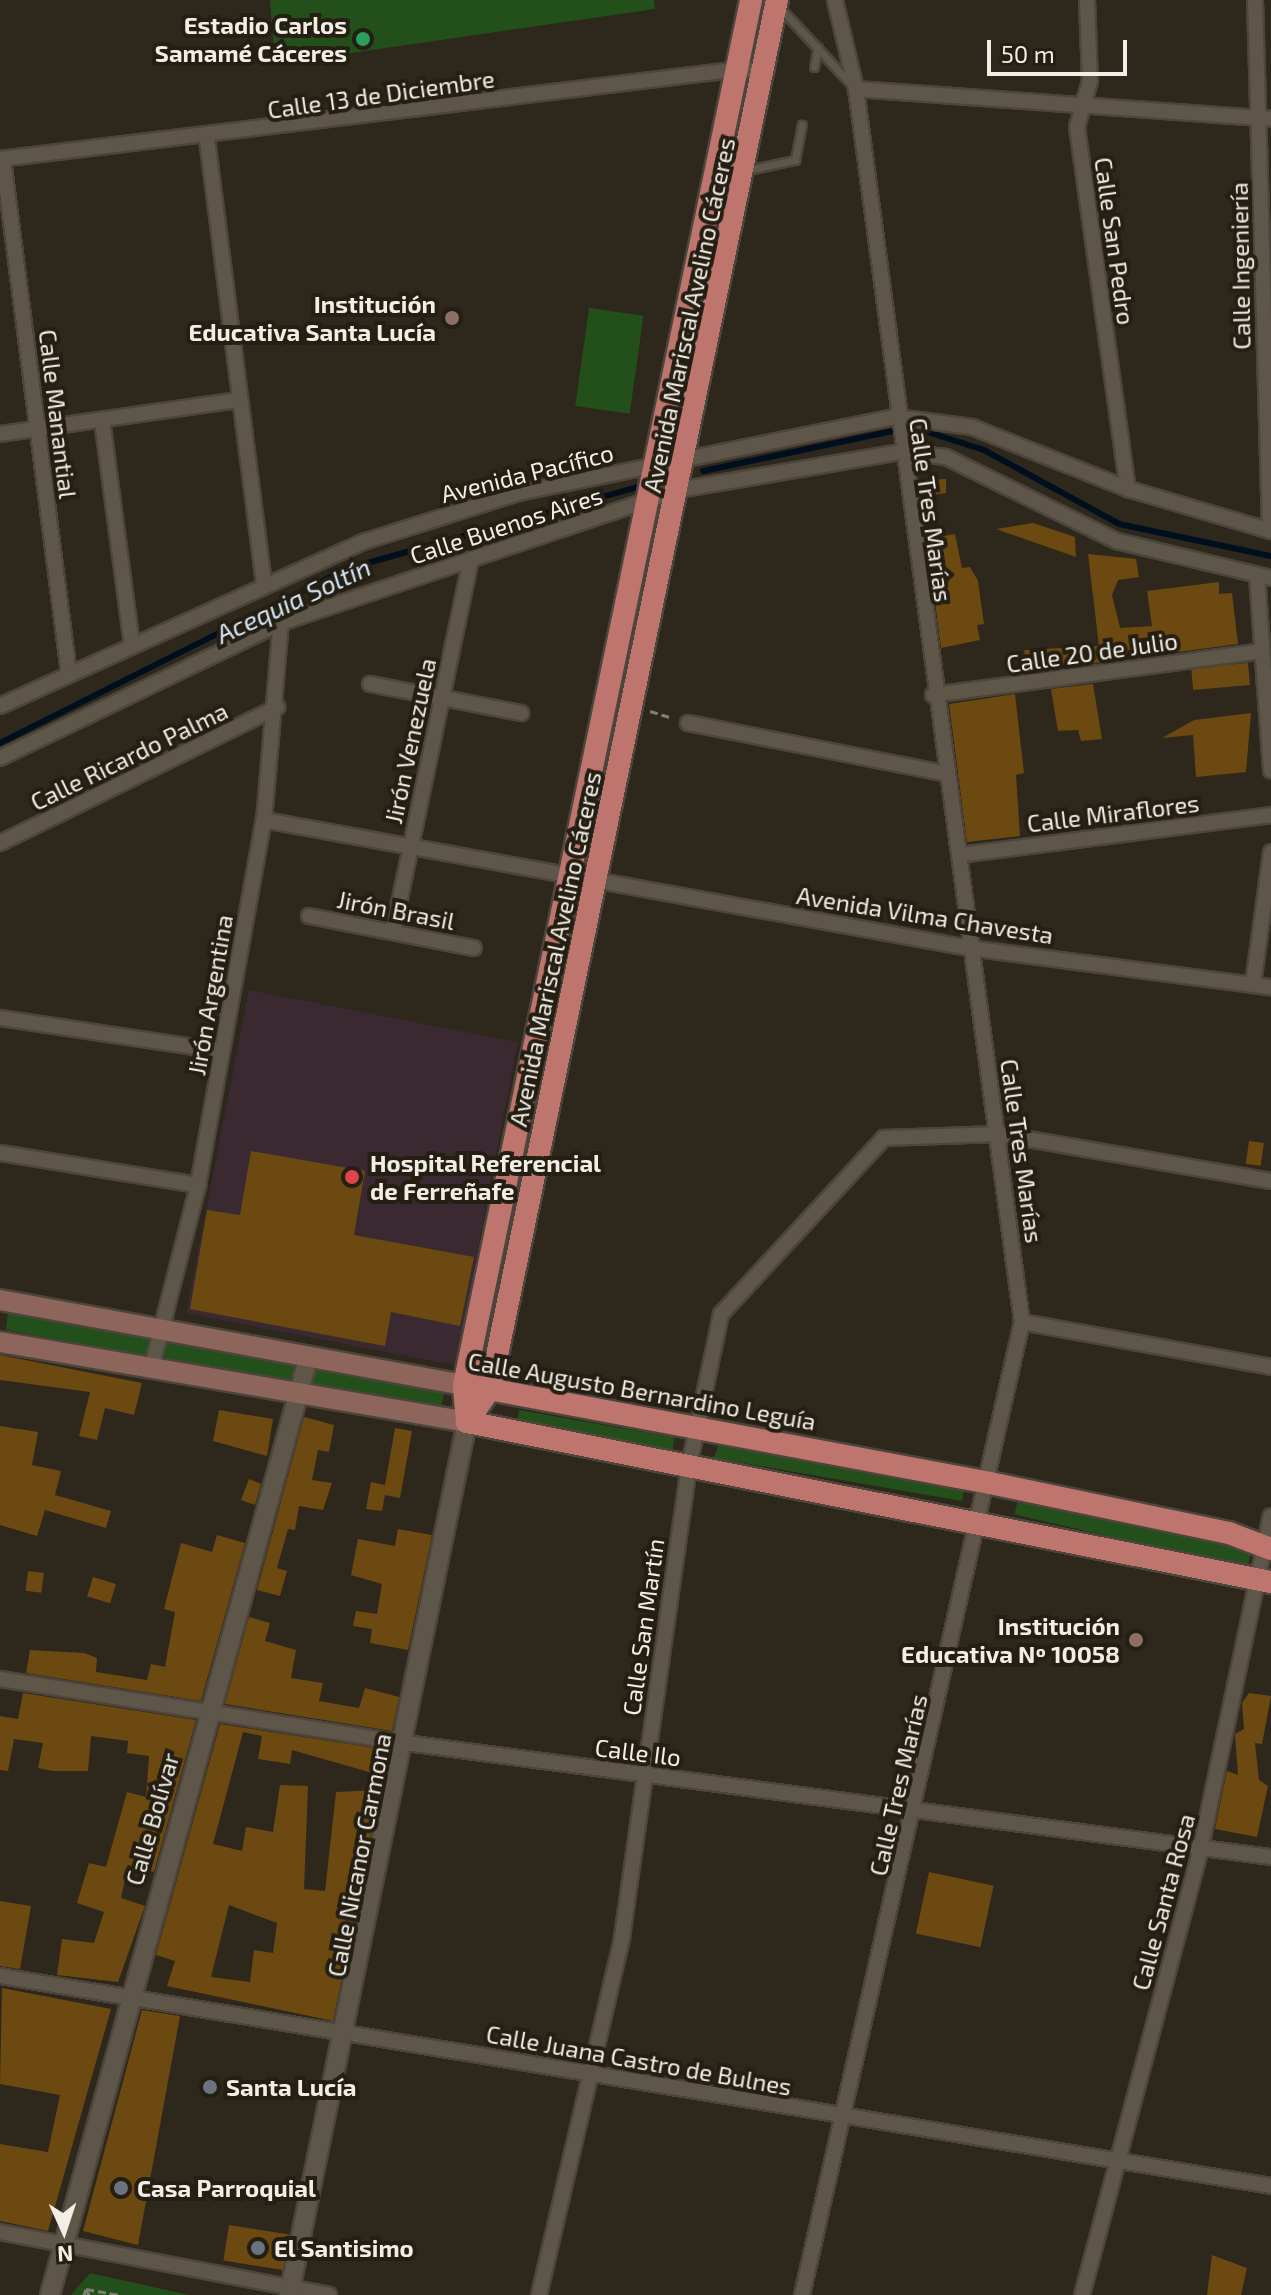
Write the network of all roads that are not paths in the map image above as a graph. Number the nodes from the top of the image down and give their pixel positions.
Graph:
1 (751, 0) edge
2 (835, 0) edge
3 (846, 0) edge
4 (1087, 0) edge
5 (1255, 0) edge
6 (775, 1) edge
7 (846, 34) junction
8 (818, 47) junction
9 (814, 67) dead end
10 (740, 69) junction
11 (766, 72) junction
12 (856, 89) junction
13 (1078, 104) junction
14 (1266, 119) edge
15 (802, 125) dead end
16 (207, 139) junction
17 (2, 159) edge
18 (745, 174) junction
19 (717, 176) junction
20 (240, 400) junction
21 (102, 420) junction
22 (896, 420) junction
23 (37, 429) junction
24 (0, 434) edge
25 (899, 446) junction
26 (685, 457) junction
27 (657, 462) junction
28 (1128, 489) junction
29 (678, 490) junction
30 (650, 499) junction
31 (1271, 531) edge
32 (471, 559) junction
33 (1264, 577) edge
34 (264, 583) junction
35 (281, 623) junction
36 (132, 644) junction
37 (1257, 652) junction
38 (69, 674) junction
39 (370, 684) dead end
40 (933, 695) junction
41 (441, 697) junction
42 (0, 706) edge
43 (277, 707) junction
44 (521, 713) dead end
45 (688, 723) road end
46 (0, 758) edge
47 (1271, 770) edge
48 (943, 773) junction
49 (1271, 815) edge
50 (264, 820) junction
51 (0, 843) edge
52 (410, 850) junction
53 (1271, 852) edge
54 (960, 855) junction
55 (572, 876) junction
56 (596, 878) junction
57 (309, 916) dead end
58 (393, 932) junction
59 (474, 948) dead end
60 (969, 948) junction
61 (1253, 984) junction
62 (1271, 987) edge
63 (0, 1018) edge
64 (222, 1051) junction
65 (999, 1134) junction
66 (0, 1153) edge
67 (1271, 1181) edge
68 (198, 1185) junction
69 (0, 1300) edge
70 (1022, 1322) junction
71 (161, 1329) junction
72 (0, 1342) edge
73 (308, 1359) junction
74 (1271, 1367) edge
75 (151, 1370) junction
76 (464, 1385) junction
77 (490, 1389) junction
78 (300, 1397) junction
79 (467, 1422) junction
80 (700, 1428) junction
81 (689, 1466) junction
82 (990, 1483) junction
83 (1271, 1516) edge
84 (977, 1524) junction
85 (1267, 1548) edge
86 (1266, 1582) edge
87 (0, 1679) edge
88 (207, 1711) junction
89 (406, 1743) junction
90 (643, 1775) junction
91 (918, 1808) junction
92 (1201, 1847) junction
93 (1271, 1857) edge
94 (0, 1976) edge
95 (127, 1998) junction
96 (348, 2034) junction
97 (589, 2071) junction
98 (842, 2117) junction
99 (1117, 2162) junction
100 (1271, 2186) edge
101 (0, 2232) edge
102 (64, 2245) junction
103 (290, 2291) edge
104 (50, 2295) edge
105 (329, 2295) edge
106 (539, 2295) edge
107 (802, 2295) edge
108 (1082, 2295) edge

1 - 10 main road, Avenida Mariscal Avelino Cáceres
2 - 7 street, Calle Tres Marías
3 - 7 street
4 - 13 street, Calle San Pedro
5 - 14 street, Calle Ingeniería
6 - 8 lane
6 - 11 main road, Avenida Mariscal Avelino Cáceres
7 - 12 street, Calle Tres Marías
8 - 9 lane
8 - 12 lane
10 - 11 street, Calle 13 de Diciembre
10 - 16 street, Calle 13 de Diciembre
10 - 19 main road, Avenida Mariscal Avelino Cáceres
11 - 18 main road, Avenida Mariscal Avelino Cáceres
12 - 13 street
12 - 22 street, Calle Tres Marías
13 - 14 street
13 - 28 street, Calle San Pedro
14 - 31 street, Calle Ingeniería
15 - 18 lane
16 - 17 street, Calle 13 de Diciembre
16 - 20 street
17 - 23 street, Calle Manantial
18 - 19 lane
18 - 26 main road, Avenida Mariscal Avelino Cáceres
19 - 27 main road, Avenida Mariscal Avelino Cáceres
20 - 21 street
20 - 34 street
21 - 23 street
21 - 36 street
22 - 25 street, Calle Tres Marías
22 - 26 street, Avenida Pacífico
22 - 28 street, Avenida Pacífico
23 - 24 street
23 - 38 street, Calle Manantial
25 - 29 street, Calle Buenos Aires
25 - 33 street, Calle Buenos Aires
25 - 40 street, Calle Tres Marías
26 - 27 street, Avenida Pacífico
26 - 29 main road, Avenida Mariscal Avelino Cáceres
27 - 30 main road, Avenida Mariscal Avelino Cáceres
27 - 34 street, Avenida Pacífico
28 - 31 street, Avenida Pacífico
29 - 30 street, Calle Buenos Aires
29 - 56 main road, Avenida Mariscal Avelino Cáceres
30 - 32 street, Calle Buenos Aires
30 - 55 main road, Avenida Mariscal Avelino Cáceres
32 - 35 street, Calle Buenos Aires
32 - 41 street, Jirón Venezuela
33 - 37 street
34 - 36 street, Avenida Pacífico
35 - 43 street, Jirón Argentina
35 - 46 street, Calle Buenos Aires
36 - 38 street, Avenida Pacífico
37 - 40 street, Calle 20 de Julio
37 - 47 street
38 - 42 street, Avenida Pacífico
39 - 41 street
40 - 48 street, Calle Tres Marías
41 - 44 street
41 - 52 street, Jirón Venezuela
43 - 50 street, Jirón Argentina
43 - 51 street, Calle Ricardo Palma
45 - 48 street
48 - 54 street, Calle Tres Marías
49 - 54 street, Calle Miraflores
50 - 52 street, Avenida Vilma Chavesta
50 - 64 street, Jirón Argentina
52 - 55 street, Avenida Vilma Chavesta
52 - 58 street, Jirón Venezuela
53 - 61 street
54 - 60 street, Calle Tres Marías
55 - 56 street, Avenida Vilma Chavesta
55 - 76 main road, Avenida Mariscal Avelino Cáceres
56 - 60 street, Avenida Vilma Chavesta
56 - 77 main road, Avenida Mariscal Avelino Cáceres
57 - 58 street, Jirón Brasil
58 - 59 street, Jirón Brasil
60 - 61 street, Avenida Vilma Chavesta
60 - 65 street, Calle Tres Marías
61 - 62 street, Avenida Vilma Chavesta
63 - 64 street
64 - 68 street, Jirón Argentina
65 - 67 street, Calle San Martín
65 - 70 street, Calle Tres Marías
65 - 80 street, Calle San Martín
66 - 68 street
68 - 71 street, Jirón Argentina
69 - 71 main road, Calle Augusto Bernardino Leguía
70 - 74 street
70 - 82 street, Calle Tres Marías
71 - 73 main road, Calle Augusto Bernardino Leguía
71 - 75 street, Jirón Argentina
72 - 75 main road
73 - 76 main road, Calle Augusto Bernardino Leguía
73 - 78 street, Calle Bolívar
75 - 78 main road
76 - 77 main road, Calle Augusto Bernardino Leguía
76 - 79 main road, Avenida Mariscal Avelino Cáceres
77 - 79 main road, Avenida Mariscal Avelino Cáceres
77 - 80 main road, Calle Augusto Bernardino Leguía
78 - 79 main road
78 - 88 street, Calle Bolívar
79 - 81 main road
79 - 89 street, Calle Nicanor Carmona
80 - 81 street, Calle San Martín
80 - 82 main road, Calle Augusto Bernardino Leguía
81 - 84 main road
81 - 90 street, Calle San Martín
82 - 84 street, Calle Tres Marías
82 - 85 main road, Calle Augusto Bernardino Leguía
83 - 85 street, Calle Santa Rosa
84 - 86 main road
84 - 91 street, Calle Tres Marías
85 - 86 street, Calle Santa Rosa
86 - 92 street, Calle Santa Rosa
87 - 88 street, Calle Ilo
88 - 89 street, Calle Ilo
88 - 95 street, Calle Bolívar
89 - 90 street, Calle Ilo
89 - 96 street, Calle Nicanor Carmona
90 - 91 street, Calle Ilo
90 - 97 street, Calle San Martín
91 - 92 street, Calle Ilo
91 - 98 street, Calle Tres Marías
92 - 93 street, Calle Ilo
92 - 99 street, Calle Santa Rosa
94 - 95 street, Calle Juana Castro de Bulnes
95 - 96 street, Calle Juana Castro de Bulnes
95 - 102 street, Calle Bolívar
96 - 97 street, Calle Juana Castro de Bulnes
96 - 103 street, Calle Nicanor Carmona
97 - 98 street, Calle Juana Castro de Bulnes
97 - 106 street, Calle San Martín
98 - 99 street, Calle Juana Castro de Bulnes
98 - 107 street, Calle Tres Marías
99 - 100 street, Calle Juana Castro de Bulnes
99 - 108 street, Calle Santa Rosa
101 - 102 street
102 - 103 street
102 - 104 street, Calle Bolívar
103 - 105 street

